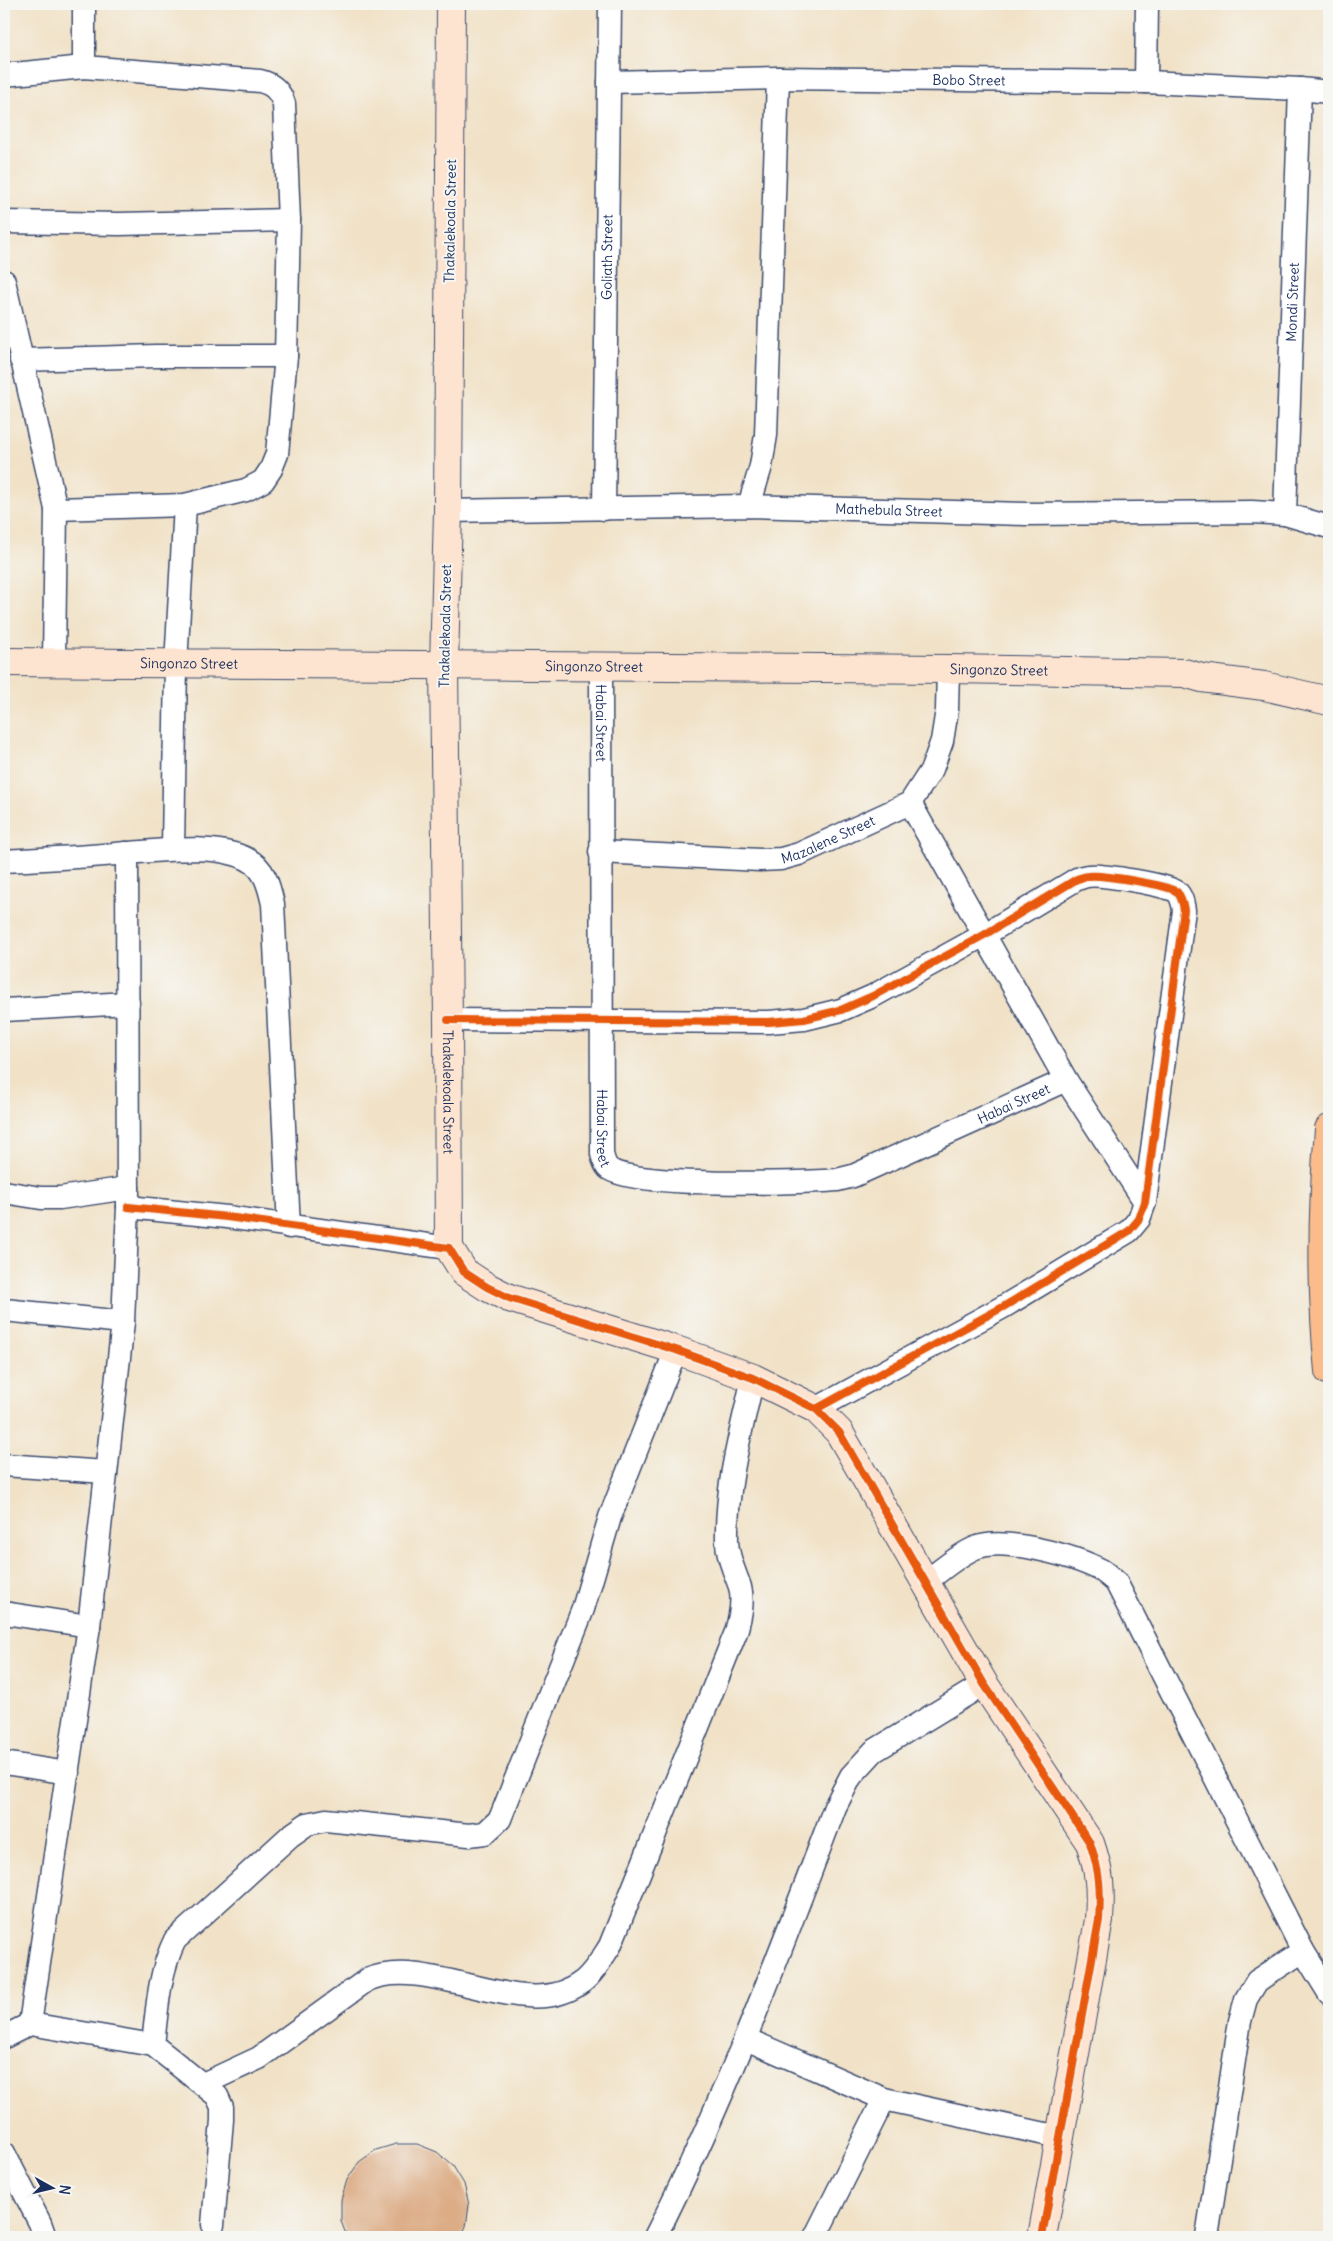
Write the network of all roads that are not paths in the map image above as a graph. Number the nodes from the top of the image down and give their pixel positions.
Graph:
1 (84, 4) edge
2 (451, 4) edge
3 (610, 4) edge
4 (1148, 4) edge
5 (84, 67) junction
6 (4, 75) edge
7 (778, 78) junction
8 (609, 82) junction
9 (1146, 82) junction
10 (1300, 89) junction
11 (1329, 92) edge
12 (289, 220) junction
13 (4, 222) edge
14 (4, 281) edge
15 (286, 356) junction
16 (20, 360) junction
17 (185, 505) junction
18 (749, 506) junction
19 (56, 509) junction
20 (604, 509) junction
21 (448, 511) junction
22 (1285, 514) junction
23 (1329, 527) edge
24 (54, 661) junction
25 (4, 662) edge
26 (176, 664) junction
27 (444, 666) junction
28 (601, 667) junction
29 (948, 669) junction
30 (1184, 673) junction
31 (1329, 688) edge
32 (1329, 701) edge
33 (910, 803) junction
34 (173, 848) junction
35 (600, 852) junction
36 (127, 853) junction
37 (4, 861) edge
38 (984, 935) junction
39 (128, 1003) junction
40 (4, 1010) edge
41 (448, 1020) junction
42 (600, 1022) junction
43 (1066, 1080) junction
44 (1329, 1129) edge
45 (4, 1192) edge
46 (128, 1198) junction
47 (1144, 1202) junction
48 (290, 1227) junction
49 (449, 1248) junction
50 (4, 1310) edge
51 (123, 1322) junction
52 (676, 1350) junction
53 (1329, 1371) edge
54 (754, 1378) junction
55 (816, 1409) junction
56 (4, 1465) edge
57 (106, 1472) junction
58 (924, 1582) junction
59 (4, 1613) edge
60 (89, 1626) junction
61 (984, 1684) junction
62 (4, 1764) edge
63 (68, 1773) junction
64 (1303, 1951) junction
65 (1329, 1993) edge
66 (30, 2024) junction
67 (4, 2037) edge
68 (746, 2039) junction
69 (152, 2045) junction
70 (203, 2084) junction
71 (884, 2099) junction
72 (1059, 2137) junction
73 (4, 2153) edge
74 (213, 2225) dead end
75 (45, 2237) edge
76 (655, 2237) edge
77 (815, 2237) edge
78 (1042, 2237) edge
79 (1207, 2237) edge

1 - 5 street
2 - 21 street, Thakalekoala Street
3 - 8 street, Goliath Street
4 - 9 street
5 - 6 street
5 - 12 street
7 - 8 street, Bobo Street
7 - 9 street, Bobo Street
7 - 18 street
8 - 20 street, Goliath Street
9 - 10 street, Bobo Street
10 - 11 street, Bobo Street
10 - 22 street, Mondi Street
12 - 13 street
12 - 15 street
14 - 16 street
15 - 16 street
15 - 17 street
16 - 19 street
17 - 19 street
17 - 26 street
18 - 20 street, Mathebula Street
18 - 22 street, Mathebula Street
19 - 24 street
20 - 21 street, Mathebula Street
21 - 27 street, Thakalekoala Street
22 - 23 street, Mathebula Street
24 - 25 street, Singonzo Street
24 - 26 street, Singonzo Street
26 - 27 street, Singonzo Street
26 - 34 street
27 - 28 street, Singonzo Street
27 - 41 street, Thakalekoala Street
28 - 29 street, Singonzo Street
28 - 35 street, Habai Street
29 - 30 street, Singonzo Street
29 - 33 street
30 - 31 street, Singonzo Street
30 - 32 street, Singonzo Street
33 - 35 street, Mazalene Street
33 - 38 street
34 - 36 street
34 - 48 street
35 - 42 street, Habai Street
36 - 37 street
36 - 39 street
38 - 42 street
38 - 43 street
38 - 47 street
39 - 40 street
39 - 46 street
41 - 42 street
41 - 49 street, Thakalekoala Street
42 - 43 street, Habai Street
43 - 47 street
44 - 53 main road
45 - 46 street
46 - 48 street
46 - 51 street
47 - 55 street
48 - 49 street
49 - 52 street
50 - 51 street
51 - 57 street
52 - 54 street
52 - 69 street
54 - 55 street
54 - 70 street
55 - 58 street
56 - 57 street
57 - 60 street
58 - 61 street
58 - 64 street
59 - 60 street
60 - 63 street
61 - 68 street
61 - 72 street
62 - 63 street
63 - 66 street
64 - 65 street
64 - 79 street
66 - 67 street
66 - 69 street
68 - 71 street
68 - 76 street
69 - 70 street
70 - 74 street
71 - 72 street
71 - 77 street
72 - 78 street
73 - 75 street

